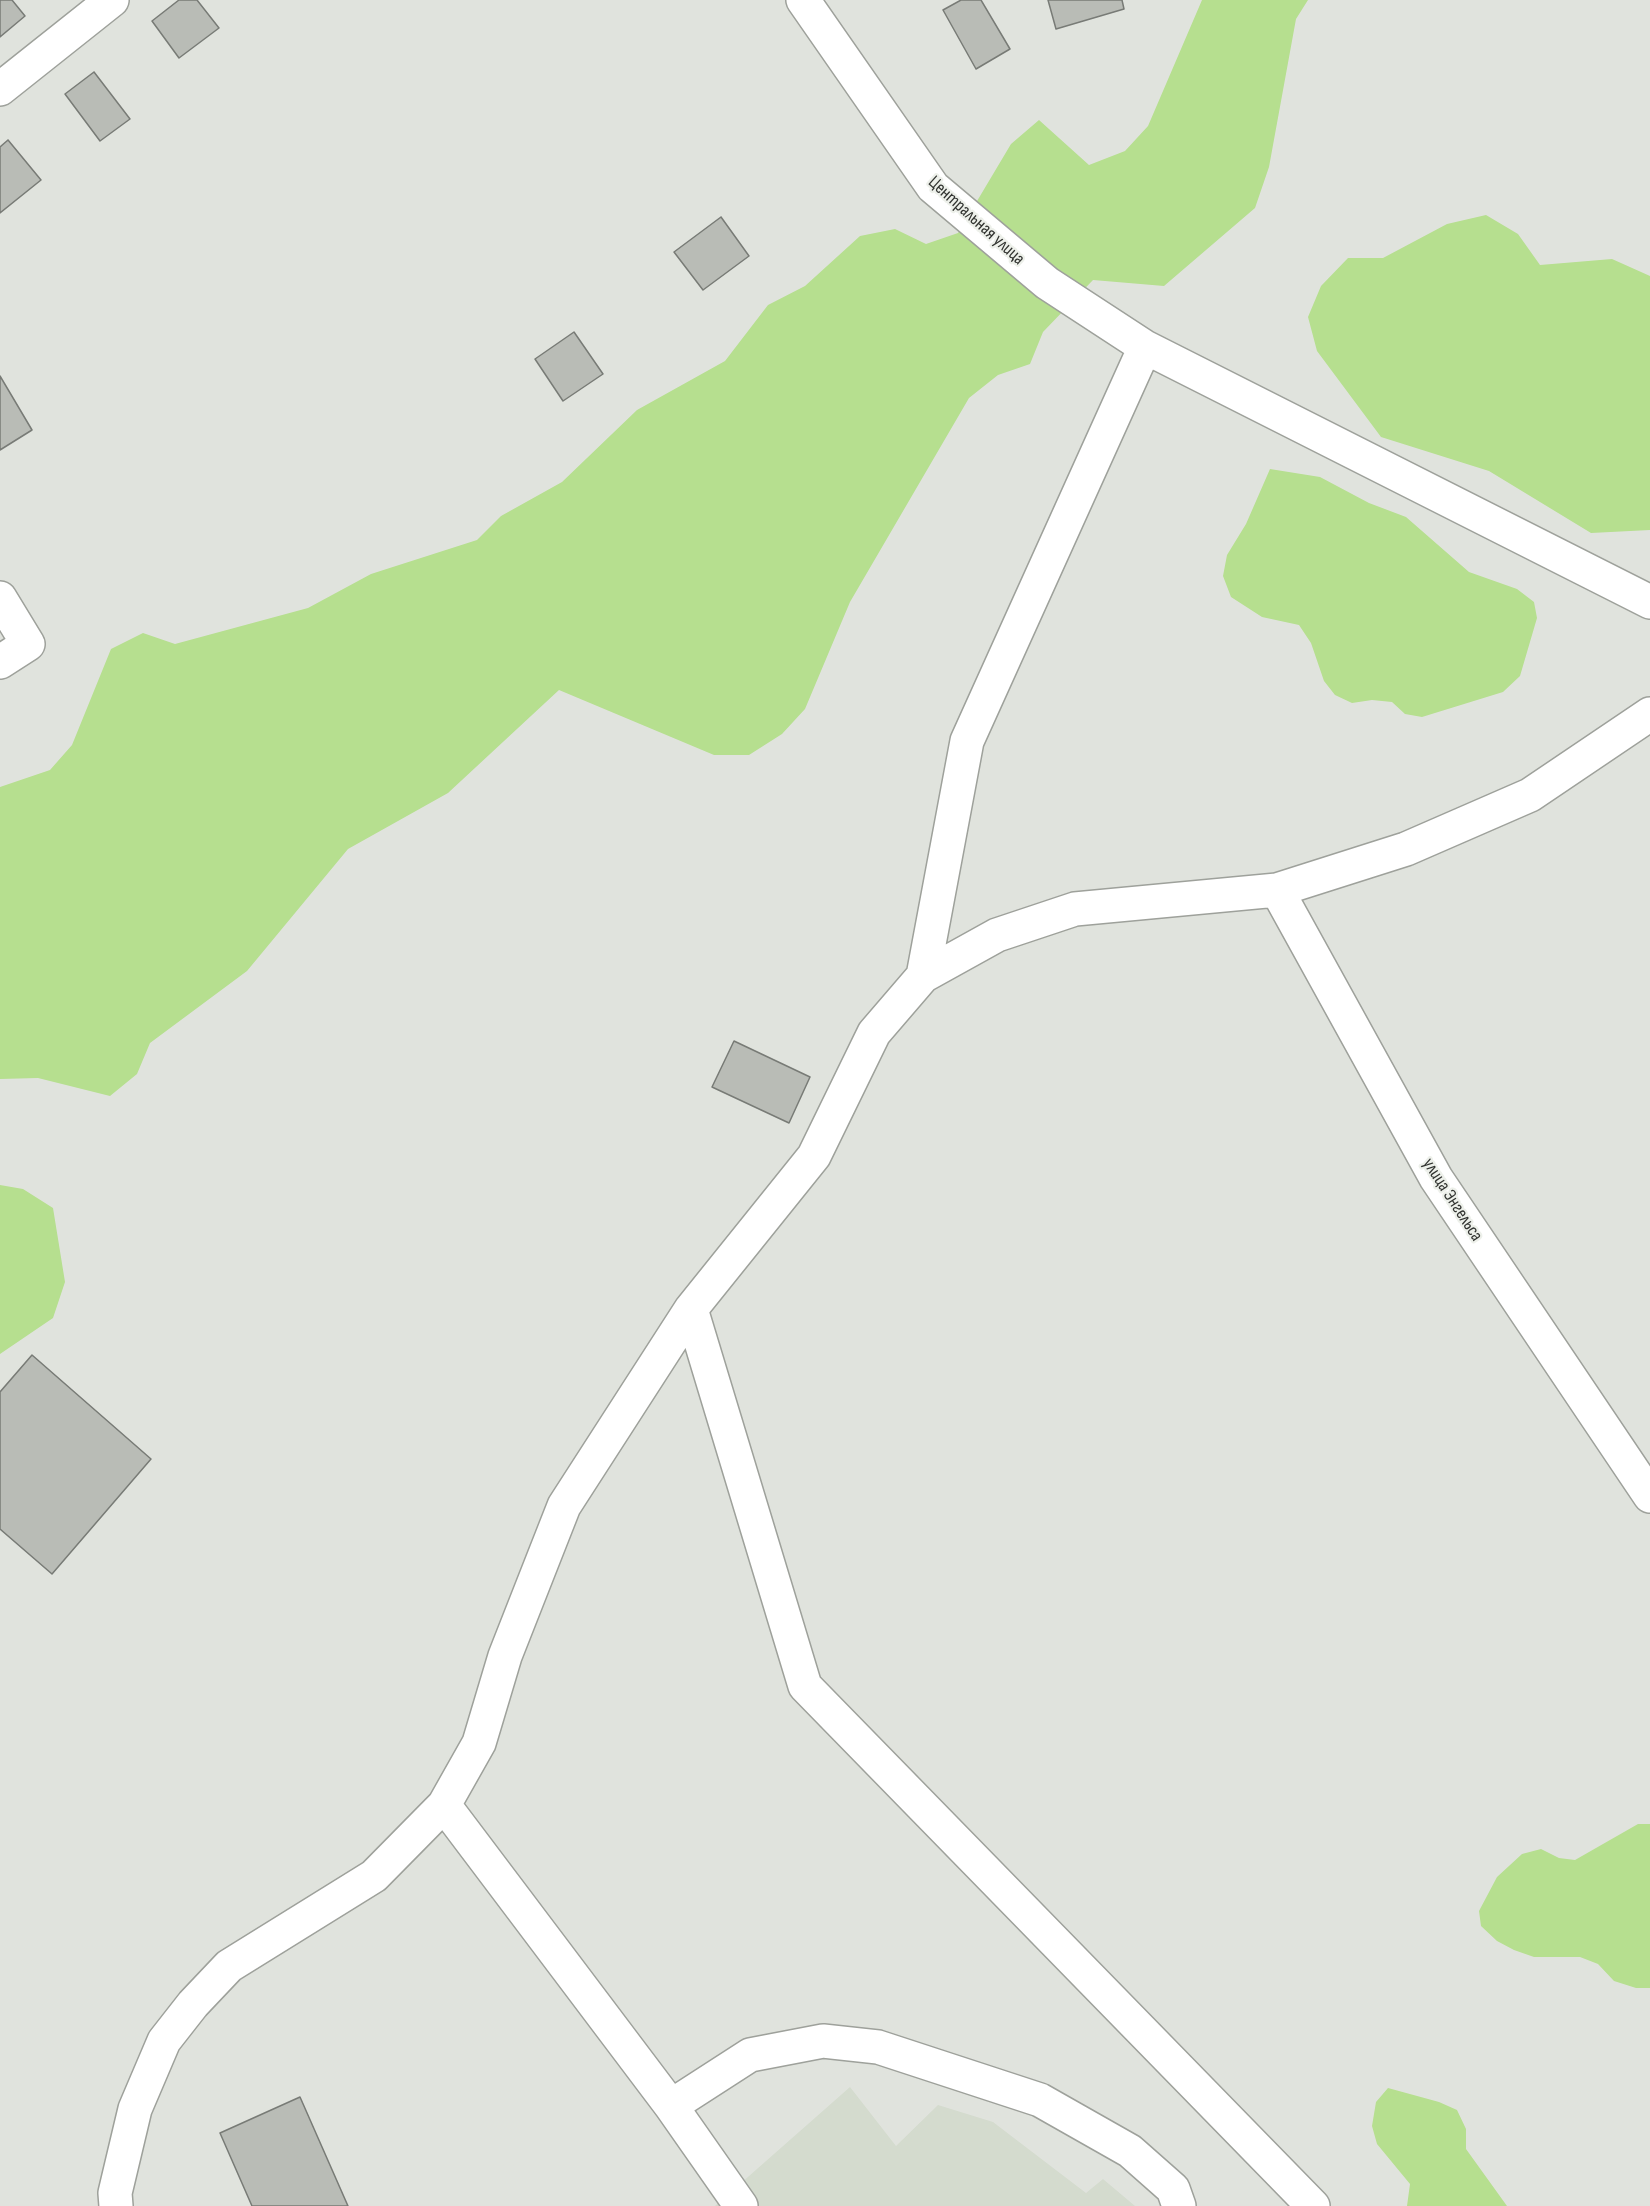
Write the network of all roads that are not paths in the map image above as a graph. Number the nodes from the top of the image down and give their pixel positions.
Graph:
1 (112, 0) edge
2 (803, 0) edge
3 (0, 89) edge
4 (1145, 347) junction
5 (0, 598) edge
6 (1650, 602) edge
7 (0, 662) edge
8 (1650, 714) edge
9 (1277, 890) junction
10 (923, 976) junction
11 (691, 1309) junction
12 (1650, 1496) edge
13 (444, 1805) junction
14 (671, 2106) junction
15 (116, 2206) edge
16 (741, 2206) edge
17 (1179, 2206) edge
18 (1313, 2206) edge

1 - 3 street
2 - 4 street, Центральная улица
4 - 6 street, Центральная улица
4 - 10 street
5 - 7 street
8 - 9 street
9 - 10 street
9 - 12 street, улица Энгельса
10 - 11 street
11 - 13 street
11 - 18 street
13 - 14 street
13 - 15 street
14 - 16 street
14 - 17 street

